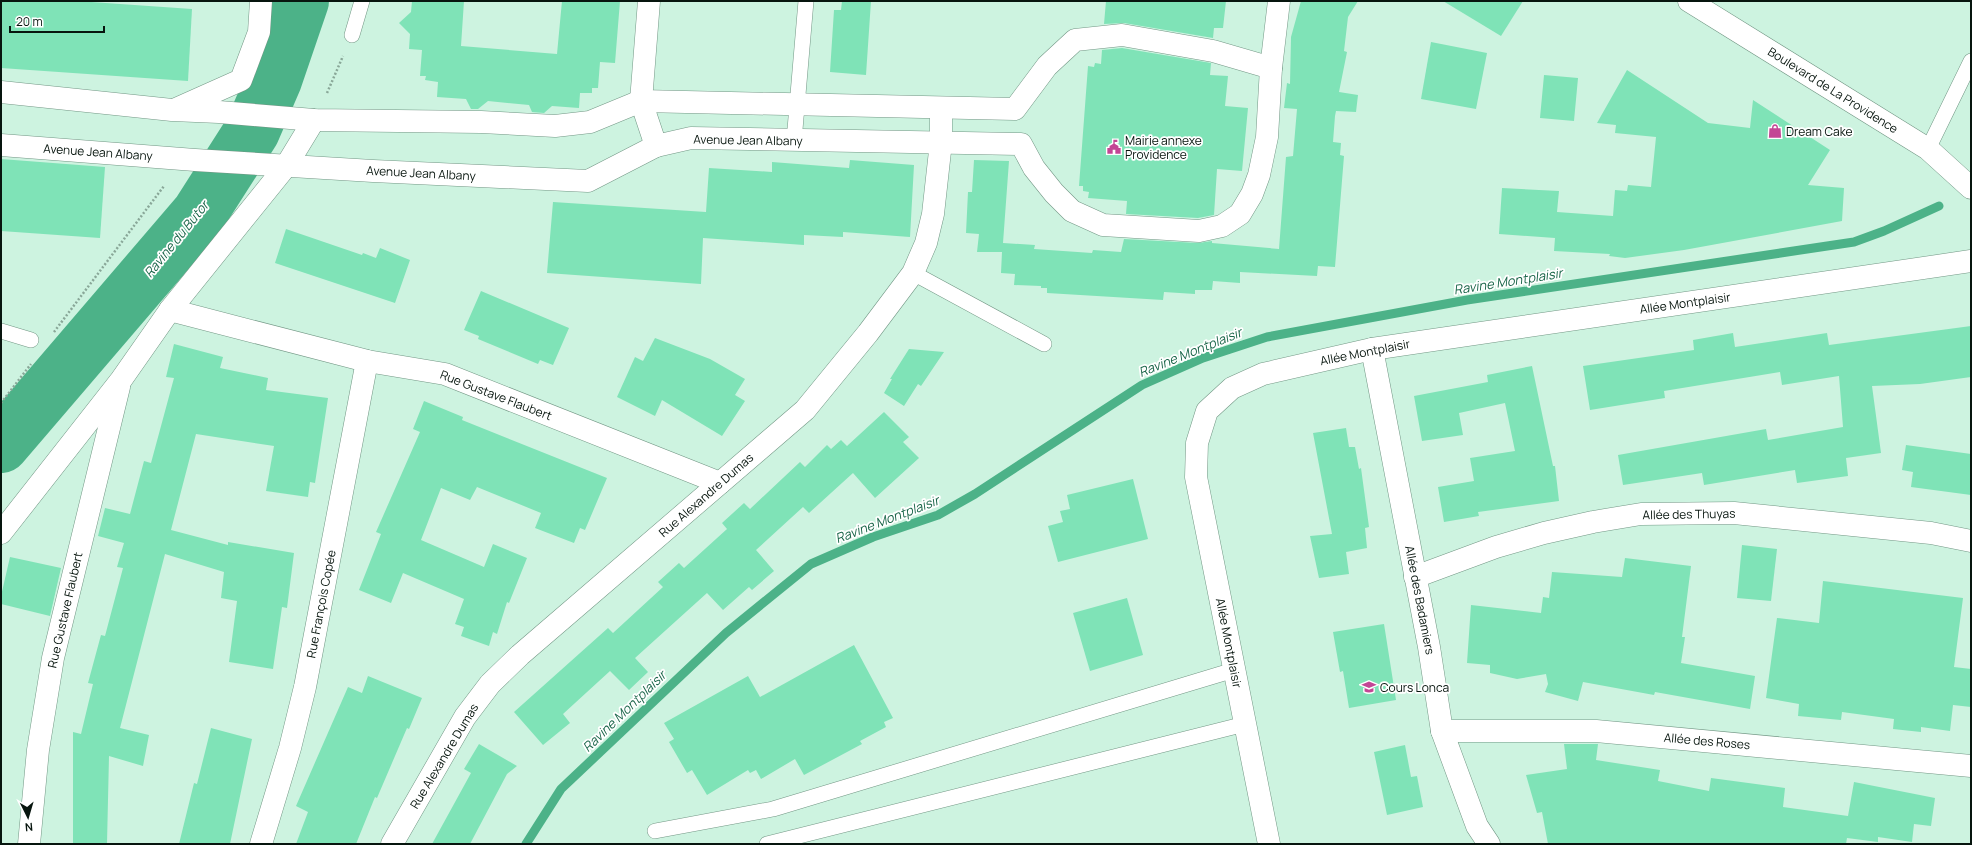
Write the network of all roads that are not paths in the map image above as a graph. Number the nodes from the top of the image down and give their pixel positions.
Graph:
1 (261, 1) edge
2 (362, 1) edge
3 (649, 1) edge
4 (806, 1) edge
5 (1279, 1) edge
6 (1689, 1) edge
7 (352, 35) road end
8 (1971, 61) edge
9 (1271, 68) junction
10 (1, 92) edge
11 (641, 100) junction
12 (797, 104) junction
13 (942, 108) junction
14 (172, 110) junction
15 (305, 119) junction
16 (794, 141) junction
17 (941, 142) junction
18 (1, 145) edge
19 (656, 146) junction
20 (1928, 149) junction
21 (278, 165) junction
22 (1971, 188) edge
23 (1971, 261) edge
24 (913, 274) junction
25 (170, 310) junction
26 (1, 331) edge
27 (31, 340) dead end
28 (1044, 344) dead end
29 (1372, 349) junction
30 (367, 361) junction
31 (121, 380) junction
32 (720, 483) junction
33 (1, 533) edge
34 (1971, 540) edge
35 (1416, 577) junction
36 (1234, 670) junction
37 (1245, 724) junction
38 (1442, 730) junction
39 (1971, 766) edge
40 (656, 831) dead end
41 (29, 844) edge
42 (261, 844) edge
43 (392, 844) edge
44 (767, 844) edge
45 (1269, 844) edge
46 (1489, 844) edge

1 - 14 street
2 - 7 lane
3 - 11 street
4 - 12 lane
5 - 9 street, Avenue Jean Albany
6 - 20 street, Boulevard de La Providence
8 - 20 lane
9 - 13 street
9 - 17 street, Avenue Jean Albany
10 - 14 street
11 - 12 street
11 - 15 street
11 - 19 street
12 - 13 street
12 - 16 lane
13 - 17 street, Rue Alexandre Dumas
14 - 15 street
15 - 21 street, Rue Gustave Flaubert
16 - 17 street, Avenue Jean Albany
16 - 19 street, Avenue Jean Albany
17 - 24 street, Rue Alexandre Dumas
18 - 21 street, Avenue Jean Albany
19 - 21 street, Avenue Jean Albany
20 - 22 street, Boulevard de La Providence
21 - 25 street, Rue Gustave Flaubert
23 - 29 street, Allée Montplaisir
24 - 28 lane
24 - 32 street, Rue Alexandre Dumas
25 - 30 street, Rue Gustave Flaubert
25 - 31 street, Rue Gustave Flaubert
26 - 27 lane
29 - 35 street, Allée des Badamiers
29 - 36 street, Allée Montplaisir
30 - 32 street, Rue Gustave Flaubert
30 - 42 street, Rue François Copée
31 - 33 street, Rue Gustave Flaubert
31 - 41 street, Rue Gustave Flaubert
32 - 43 street, Rue Alexandre Dumas
34 - 35 street, Allée des Thuyas
35 - 38 street, Allée des Badamiers
36 - 37 street, Allée Montplaisir
36 - 40 lane
37 - 44 lane
37 - 45 street, Allée Montplaisir
38 - 39 street, Allée des Roses
38 - 46 street, Allée des Badamiers

